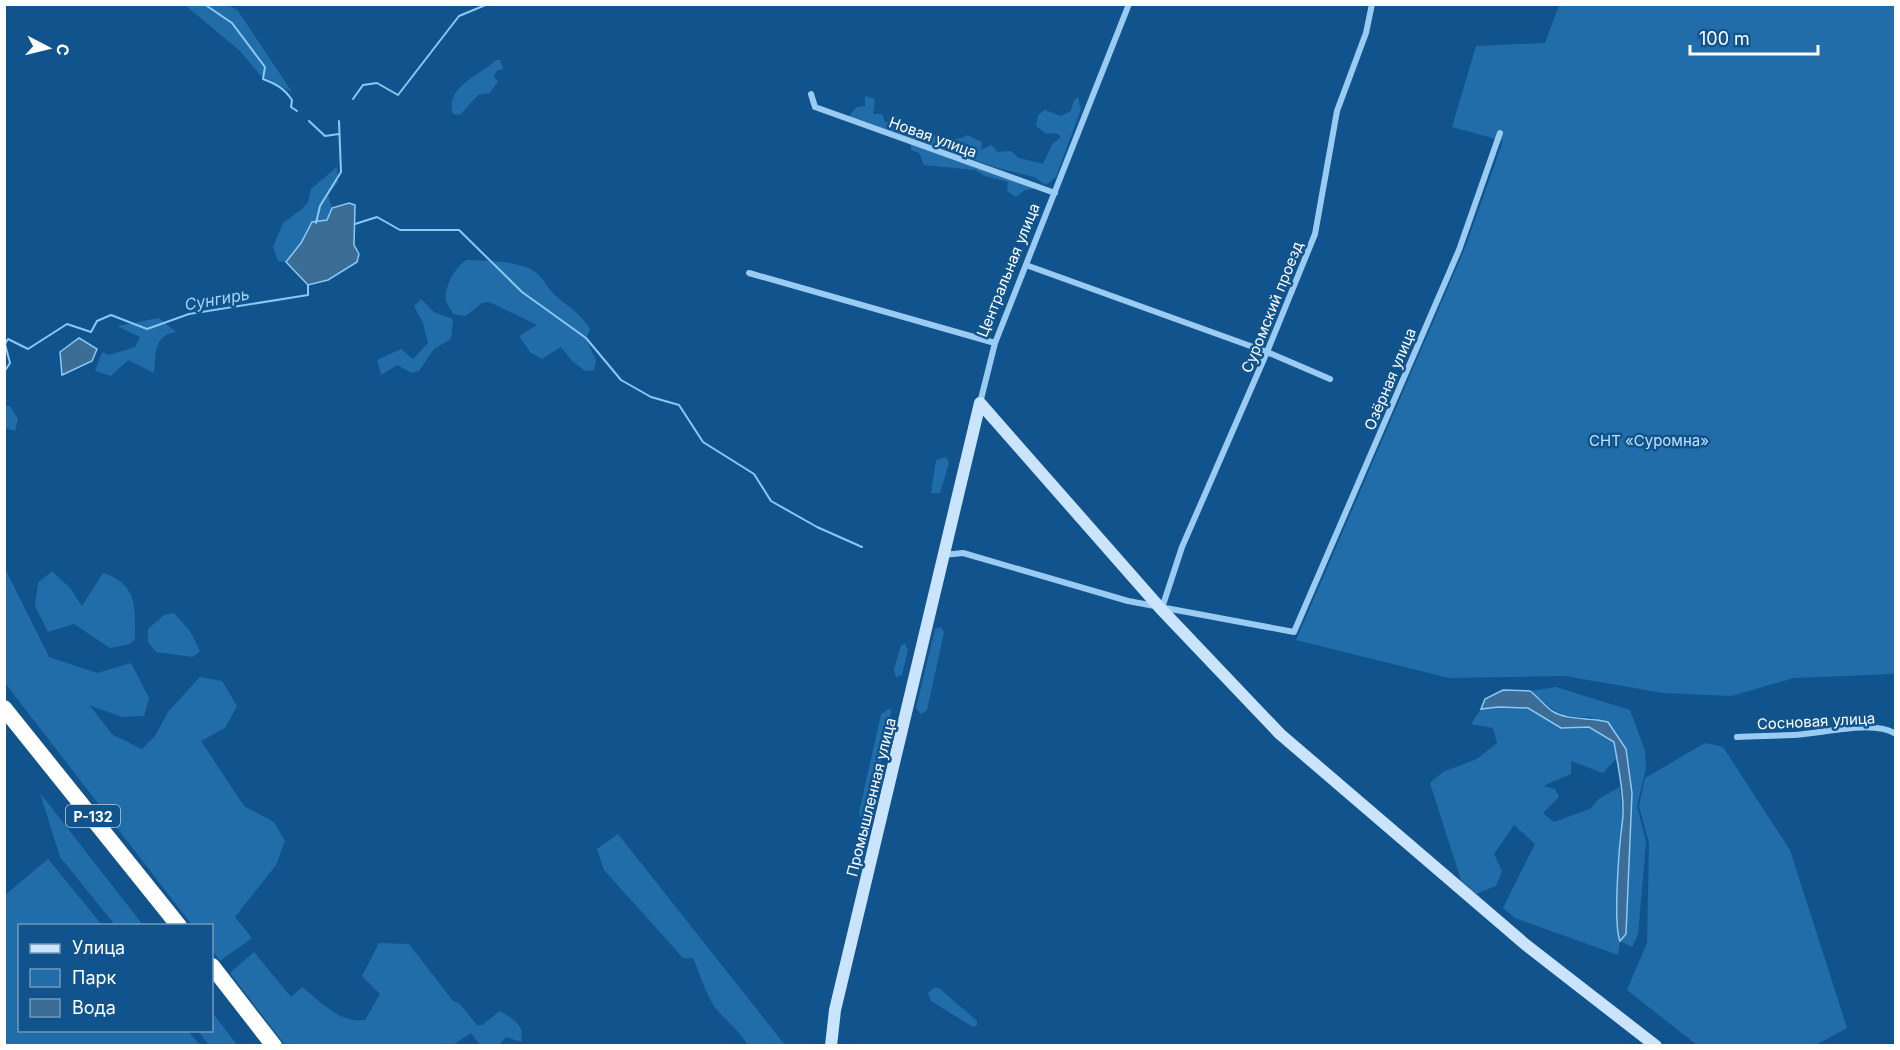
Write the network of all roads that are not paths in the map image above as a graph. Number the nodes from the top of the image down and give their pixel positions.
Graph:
1 (1129, 4) edge
2 (1372, 4) edge
3 (811, 94) dead end
4 (1500, 133) dead end
5 (1055, 193) junction
6 (1026, 266) junction
7 (749, 273) dead end
8 (995, 344) junction
9 (1267, 352) junction
10 (1330, 379) dead end
11 (980, 403) junction
12 (942, 555) junction
13 (1161, 609) junction
14 (4, 708) edge
15 (4, 725) edge
16 (1896, 734) edge
17 (1737, 737) dead end
18 (164, 924) edge
19 (178, 924) edge
20 (213, 967) edge
21 (213, 984) edge
22 (260, 1046) edge
23 (274, 1046) edge
24 (831, 1046) edge
25 (1656, 1046) edge

1 - 5 street, Центральная улица
2 - 9 street, Суромский проезд
3 - 5 street, Новая улица
4 - 13 street, Озёрная улица
5 - 6 street, Центральная улица
6 - 8 street, Центральная улица
6 - 9 street
7 - 8 street
8 - 11 street, Центральная улица
9 - 10 street
9 - 13 street, Суромский проезд
11 - 12 street, Центральная улица
11 - 13 street
12 - 13 street
12 - 24 street, Промышленная улица
13 - 25 street
14 - 19 highway, Р-132
15 - 18 highway, Р-132
16 - 17 street, Сосновая улица
20 - 23 highway
21 - 22 highway

